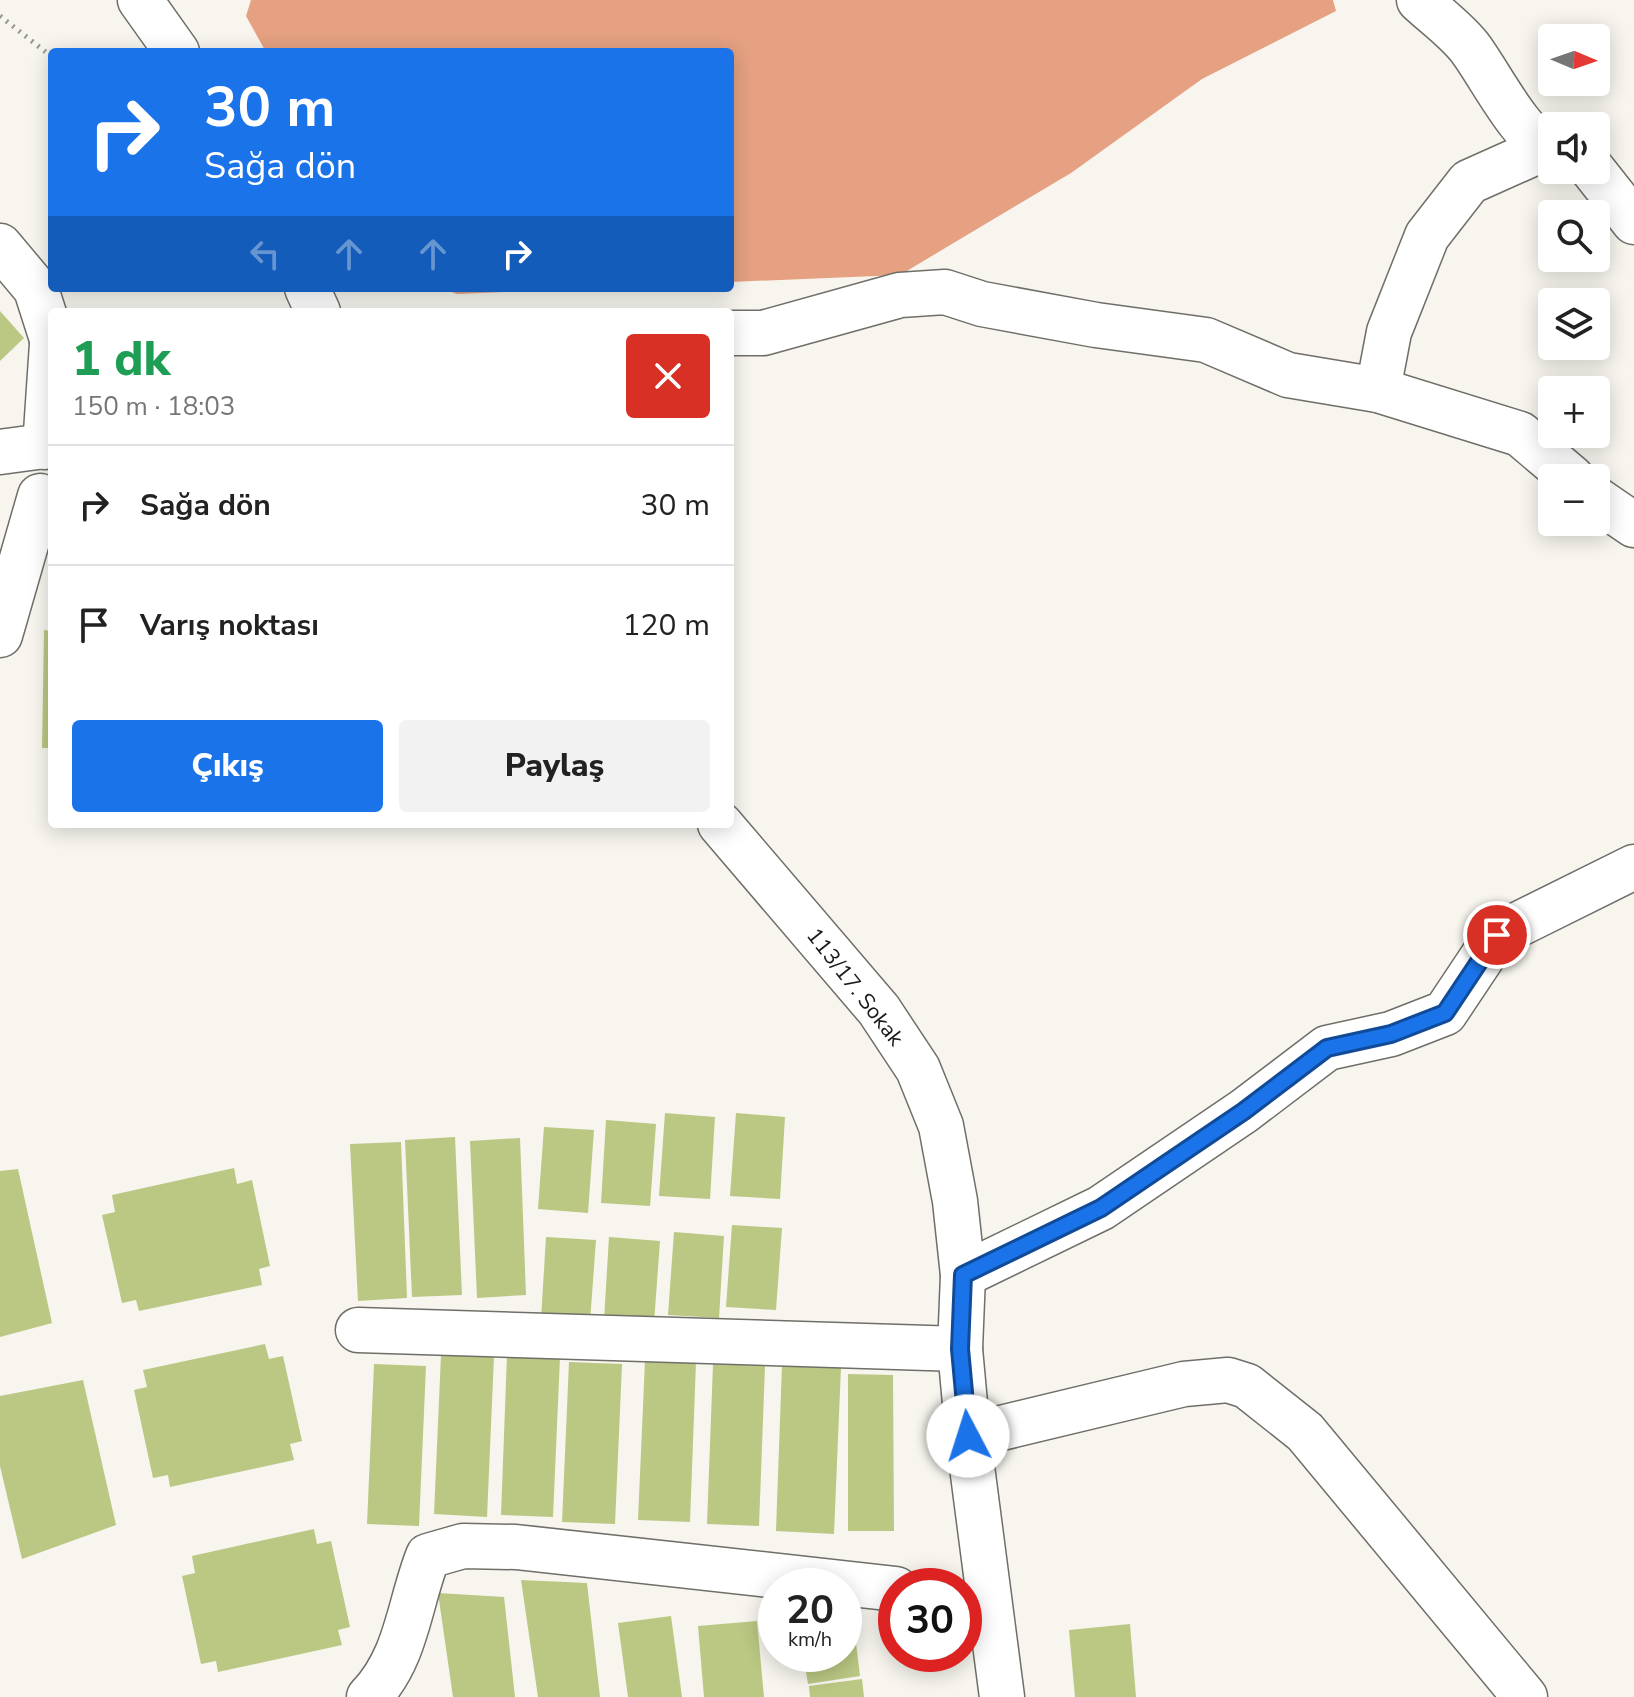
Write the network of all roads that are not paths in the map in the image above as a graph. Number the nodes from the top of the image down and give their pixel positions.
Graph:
1 (140, 0) edge
2 (1419, 0) edge
3 (174, 48) edge
4 (1538, 138) edge
5 (1538, 153) edge
6 (1604, 184) edge
7 (1634, 222) edge
8 (0, 246) edge
9 (48, 329) edge
10 (734, 333) edge
11 (1378, 390) junction
12 (48, 446) edge
13 (0, 452) edge
14 (1555, 464) edge
15 (31, 496) edge
16 (1610, 509) edge
17 (1634, 525) edge
18 (0, 635) edge
19 (723, 828) edge
20 (1634, 867) edge
21 (963, 1275) junction
22 (358, 1330) dead end
23 (960, 1349) junction
24 (968, 1436) junction
25 (975, 1568) edge
26 (878, 1587) edge
27 (982, 1621) edge
28 (369, 1697) edge
29 (1002, 1697) edge
30 (1525, 1697) edge

1 - 3 street
2 - 4 street
5 - 11 street
6 - 7 street
8 - 9 street
10 - 11 street
11 - 14 street
12 - 13 street
15 - 18 street
16 - 17 street
19 - 21 street, 113/17. Sokak
20 - 21 street
21 - 23 street, 113/17. Sokak
22 - 23 street
23 - 24 street, 113/17. Sokak
24 - 25 street, 113/17. Sokak
24 - 30 street
26 - 28 street
27 - 29 street, 113/17. Sokak

